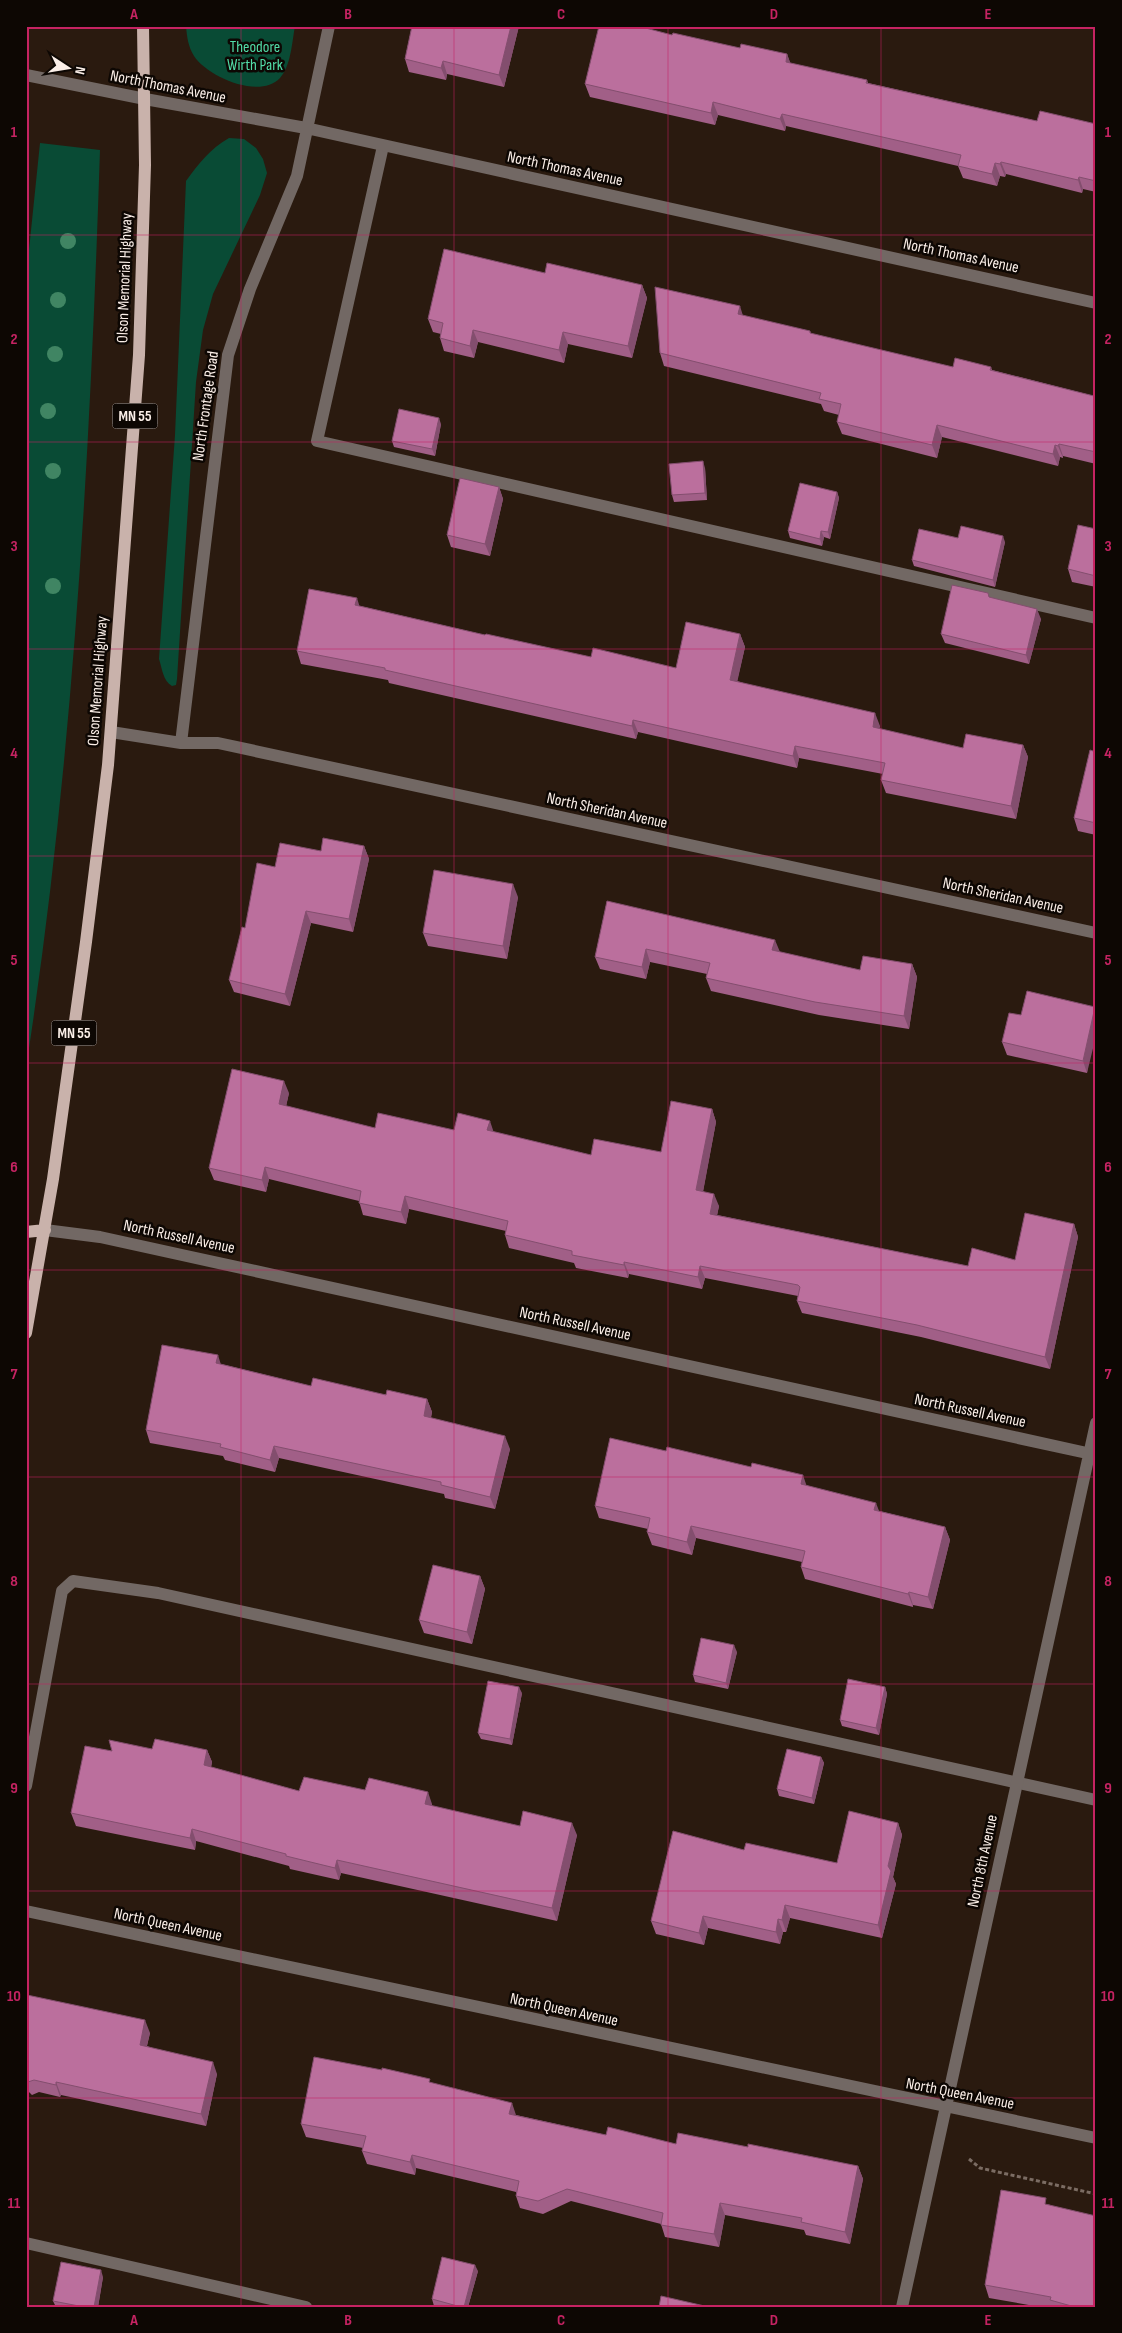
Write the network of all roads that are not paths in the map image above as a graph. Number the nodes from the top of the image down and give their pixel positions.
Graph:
1 (143, 26) edge
2 (329, 26) edge
3 (26, 75) edge
4 (145, 100) junction
5 (306, 128) junction
6 (383, 146) junction
7 (1096, 303) edge
8 (1096, 618) edge
9 (111, 732) junction
10 (181, 743) junction
11 (1096, 933) edge
12 (45, 1230) junction
13 (26, 1232) edge
14 (26, 1334) edge
15 (1096, 1423) edge
16 (1092, 1454) edge
17 (1017, 1783) junction
18 (26, 1786) edge
19 (1096, 1800) edge
20 (26, 1911) edge
21 (946, 2108) junction
22 (1096, 2138) edge
23 (26, 2243) edge
24 (306, 2307) edge
25 (902, 2307) edge

1 - 4 main road, Olson Memorial Highway / MN 55
2 - 5 street, North Frontage Road
3 - 4 street, North Thomas Avenue
4 - 5 street, North Thomas Avenue
4 - 9 main road, Olson Memorial Highway / MN 55
5 - 6 street, North Thomas Avenue
5 - 10 street, North Frontage Road
6 - 7 street, North Thomas Avenue
6 - 8 street
9 - 10 street, North Sheridan Avenue
9 - 12 main road, Olson Memorial Highway / MN 55
10 - 11 street, North Sheridan Avenue
12 - 13 main road
12 - 14 main road, Olson Memorial Highway / MN 55
12 - 16 street, North Russell Avenue
15 - 16 street, North 8th Avenue
16 - 17 street, North 8th Avenue
17 - 18 street
17 - 19 street
17 - 21 street, North 8th Avenue
20 - 21 street, North Queen Avenue
21 - 22 street, North Queen Avenue
21 - 25 street, North 8th Avenue
23 - 24 street

